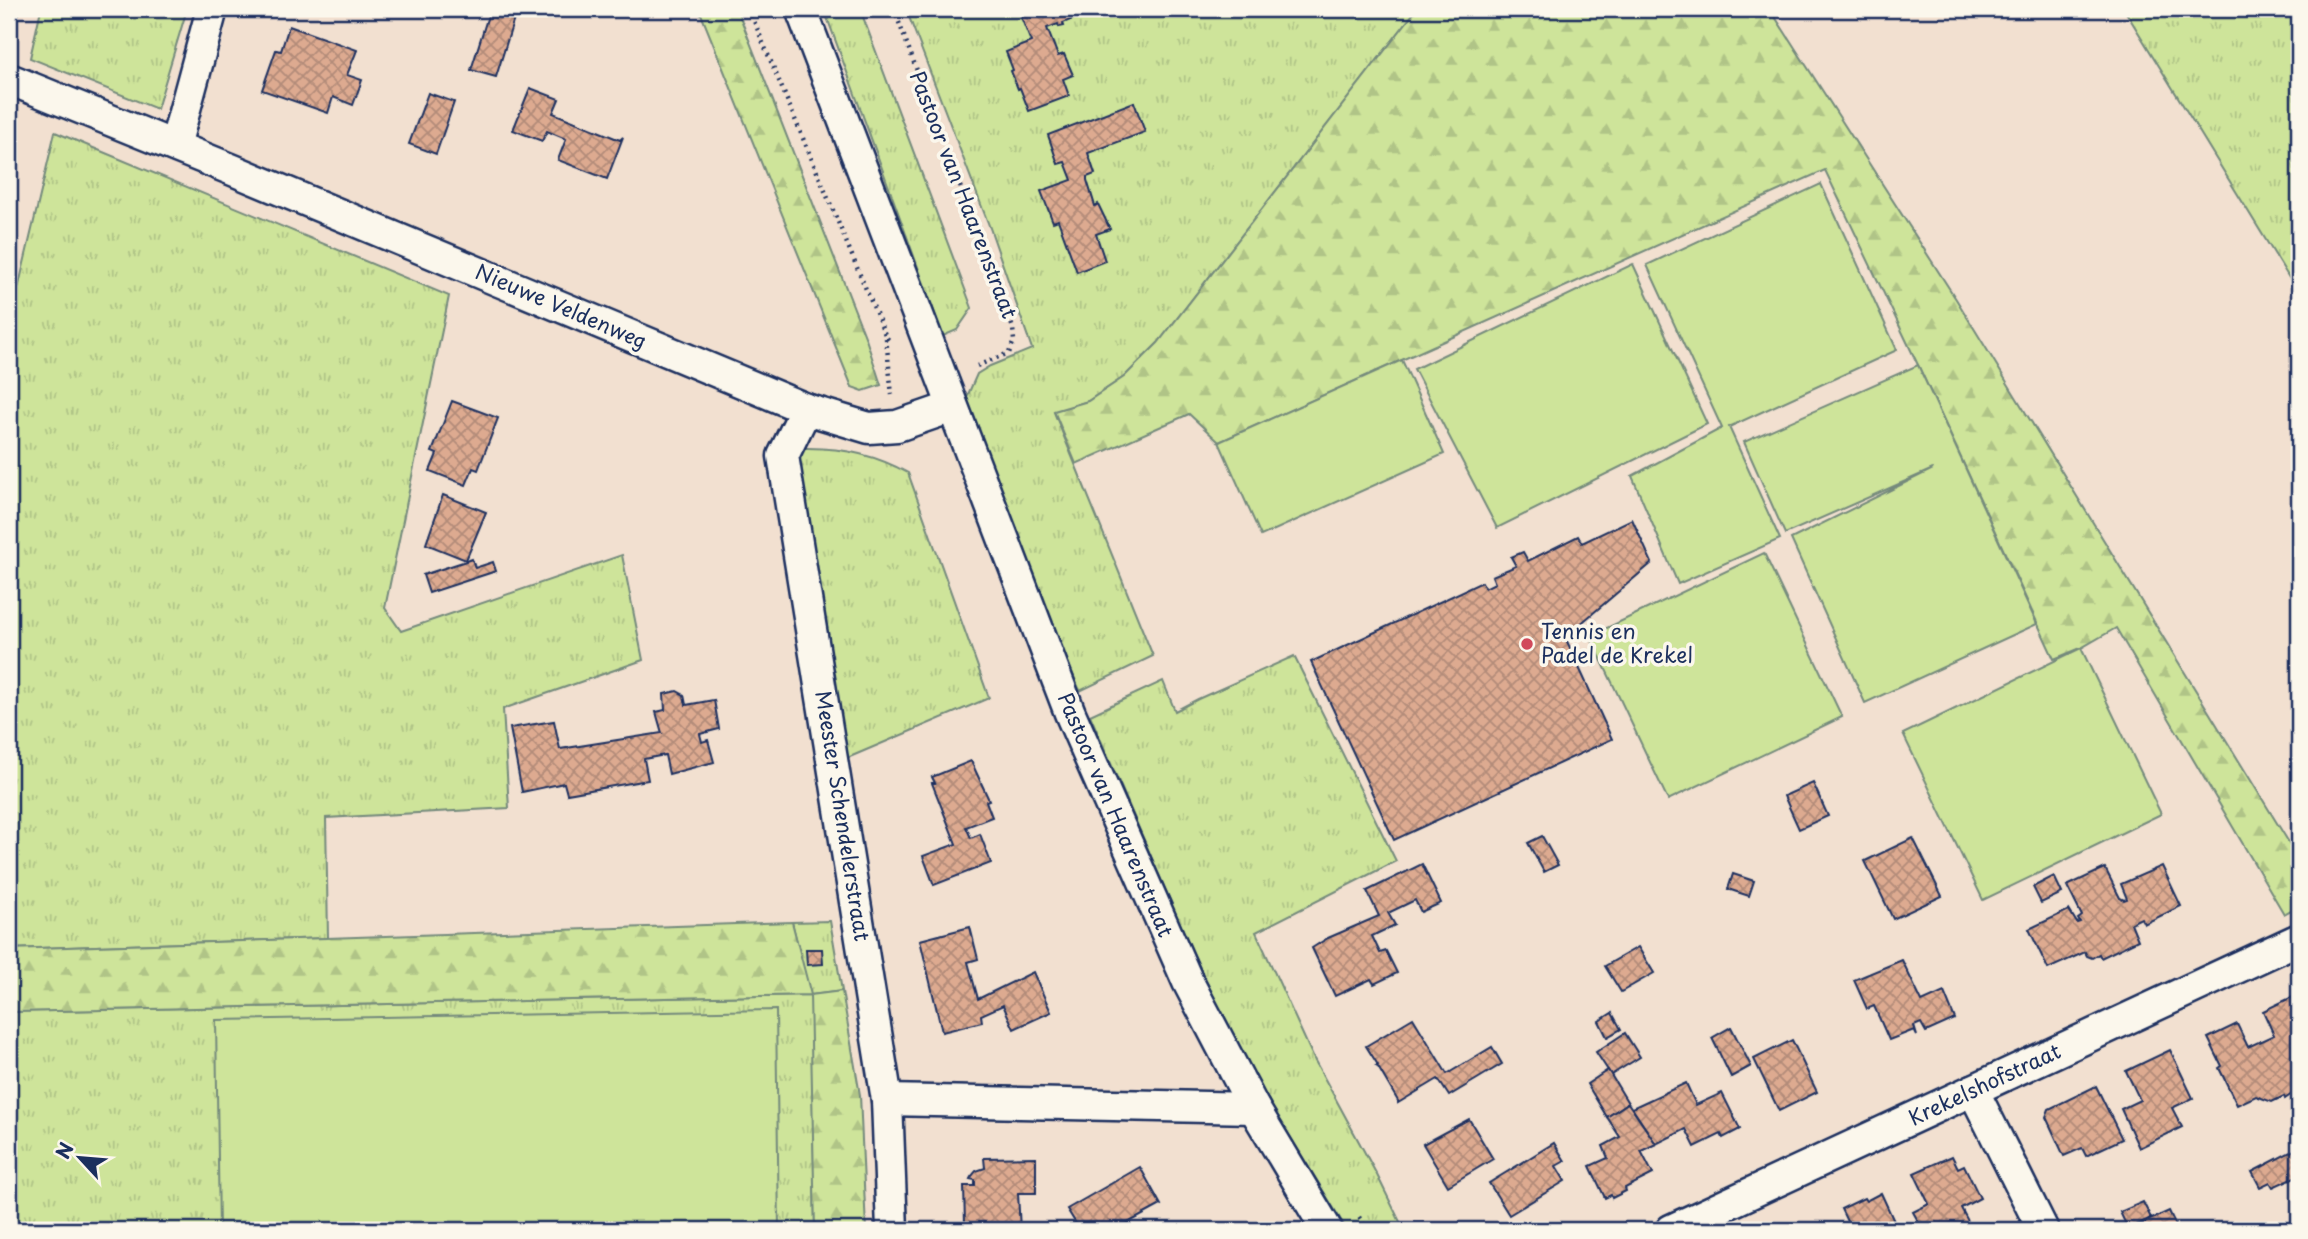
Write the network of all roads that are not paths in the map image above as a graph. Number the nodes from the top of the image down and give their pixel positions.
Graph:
1 (11, 9) edge
2 (212, 9) edge
3 (801, 9) edge
4 (9, 15) edge
5 (9, 79) edge
6 (175, 146) junction
7 (948, 394) junction
8 (806, 409) junction
9 (2299, 939) edge
10 (1973, 1090) junction
11 (887, 1100) junction
12 (1254, 1108) junction
13 (892, 1230) edge
14 (1326, 1230) edge
15 (1671, 1230) edge
16 (2043, 1230) edge

1 - 4 lane
2 - 6 street
3 - 7 street, Pastoor van Haarenstraat
5 - 6 street, Nieuwe Veldenweg
6 - 8 street, Nieuwe Veldenweg
7 - 8 street, Nieuwe Veldenweg
7 - 12 street, Pastoor van Haarenstraat
8 - 11 street, Meester Schendelerstraat
9 - 10 street, Krekelshofstraat
10 - 15 street, Krekelshofstraat
10 - 16 street
11 - 12 street
11 - 13 street, Meester Schendelerstraat
12 - 14 street, Pastoor van Haarenstraat

